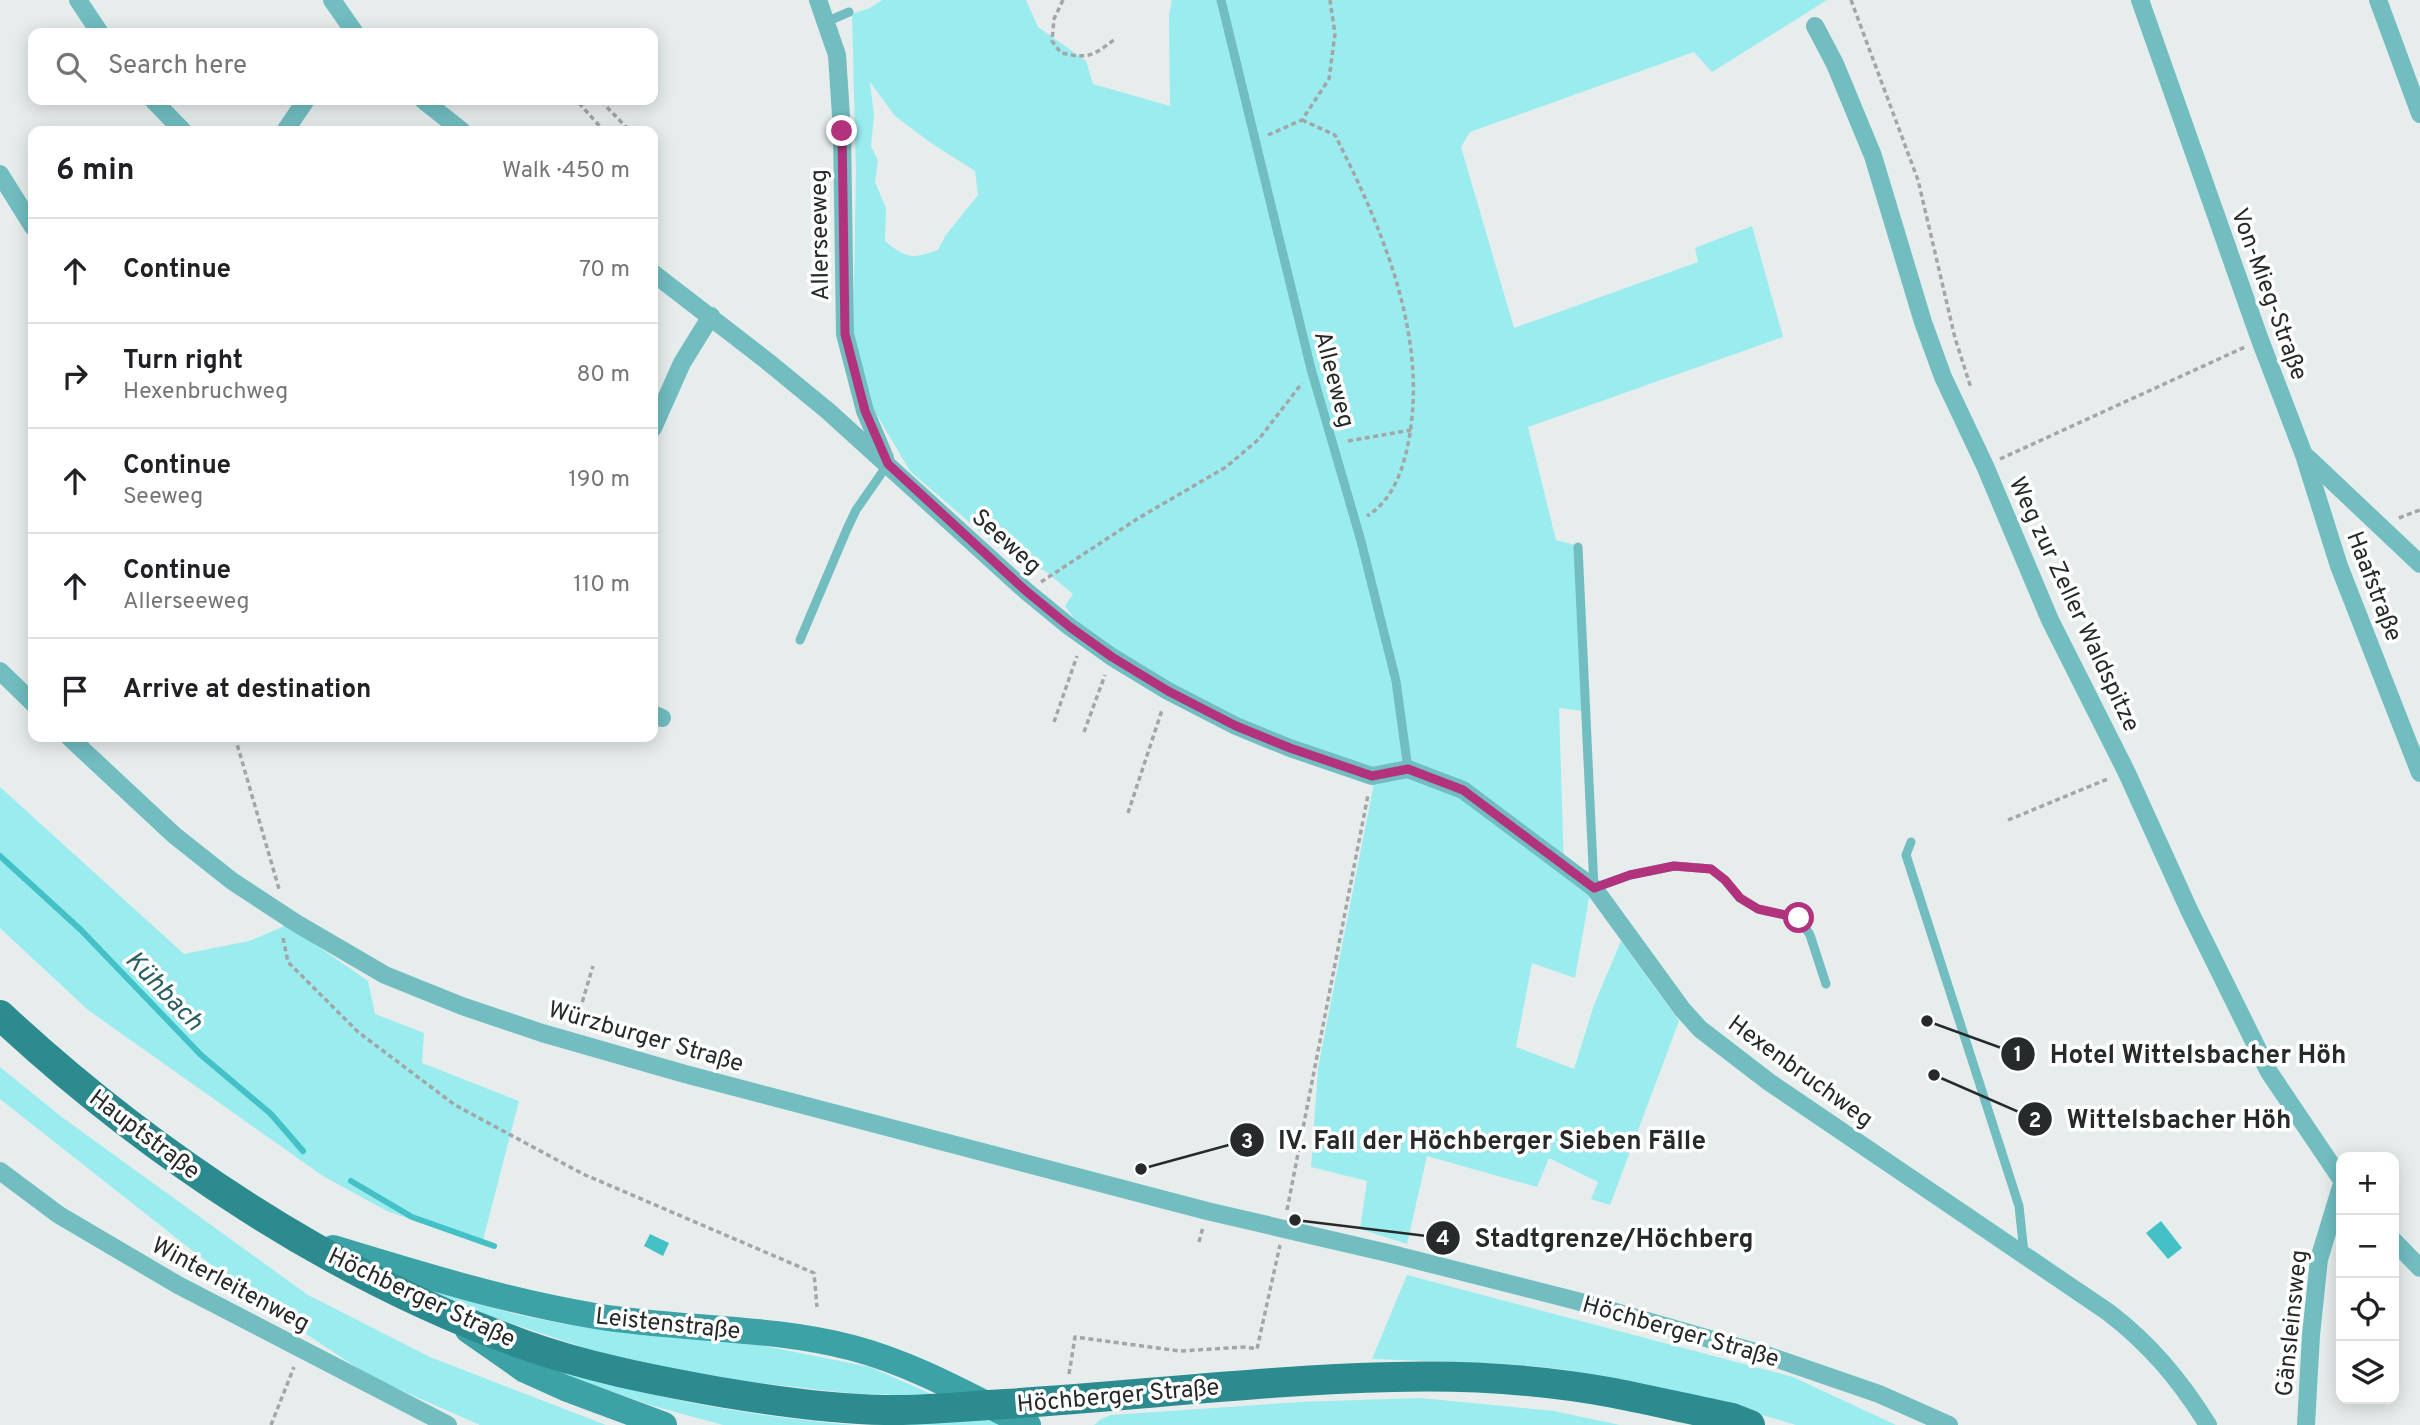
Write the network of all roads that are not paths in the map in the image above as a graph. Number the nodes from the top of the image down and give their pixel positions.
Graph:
1 (78, 0) edge
2 (332, 0) edge
3 (818, 0) edge
4 (1221, 0) edge
5 (2140, 0) edge
6 (2378, 0) edge
7 (849, 12) dead end
8 (826, 22) junction
9 (1815, 26) dead end
10 (97, 28) edge
11 (352, 28) edge
12 (158, 105) edge
13 (303, 105) edge
14 (429, 105) edge
15 (2420, 114) edge
16 (178, 126) edge
17 (288, 126) edge
18 (456, 126) edge
19 (0, 174) edge
20 (28, 220) edge
21 (658, 277) edge
22 (711, 316) junction
23 (658, 417) edge
24 (2304, 455) junction
25 (888, 464) junction
26 (1578, 547) dead end
27 (2420, 564) edge
28 (800, 640) dead end
29 (0, 671) edge
30 (28, 698) edge
31 (74, 742) edge
32 (1408, 769) junction
33 (2420, 772) edge
34 (1911, 842) dead end
35 (1594, 888) junction
36 (1826, 984) dead end
37 (0, 1015) edge
38 (0, 1171) edge
39 (2336, 1172) edge
40 (2336, 1203) edge
41 (1283, 1229) joint
42 (301, 1238) junction
43 (2399, 1246) edge
44 (2025, 1255) junction
45 (2420, 1268) edge
46 (440, 1311) junction
47 (449, 1425) edge
48 (664, 1425) edge
49 (1028, 1425) edge
50 (1750, 1425) edge
51 (1949, 1425) edge
52 (2208, 1425) edge
53 (2306, 1425) edge

1 - 10 street
2 - 11 street
3 - 8 street, Allerseeweg
4 - 32 lane, Alleeweg
5 - 24 street, Von-Mieg-Straße
6 - 15 street
7 - 8 lane
8 - 25 street, Allerseeweg
9 - 39 street, Weg zur Zeller Waldspitze
12 - 16 street
13 - 17 street
14 - 18 street
19 - 20 street
21 - 22 street, Seeweg
22 - 23 street
22 - 25 street, Seeweg
24 - 27 street, Von-Mieg-Straße
24 - 33 street, Haafstraße
25 - 28 lane
25 - 32 street, Seeweg
26 - 35 lane
29 - 30 street
31 - 41 street, Würzburger Straße
32 - 35 street, Hexenbruchweg
34 - 44 lane
35 - 36 lane
35 - 44 street, Hexenbruchweg
37 - 42 main road, Hauptstraße
38 - 47 street, Winterleitenweg
40 - 53 street, Gänsleinsweg
41 - 51 street, Höchberger Straße
42 - 46 main road, Höchberger Straße
42 - 49 main road, Leistenstraße
43 - 45 street
44 - 52 street, Hexenbruchweg
46 - 48 main road
46 - 50 main road, Höchberger Straße

